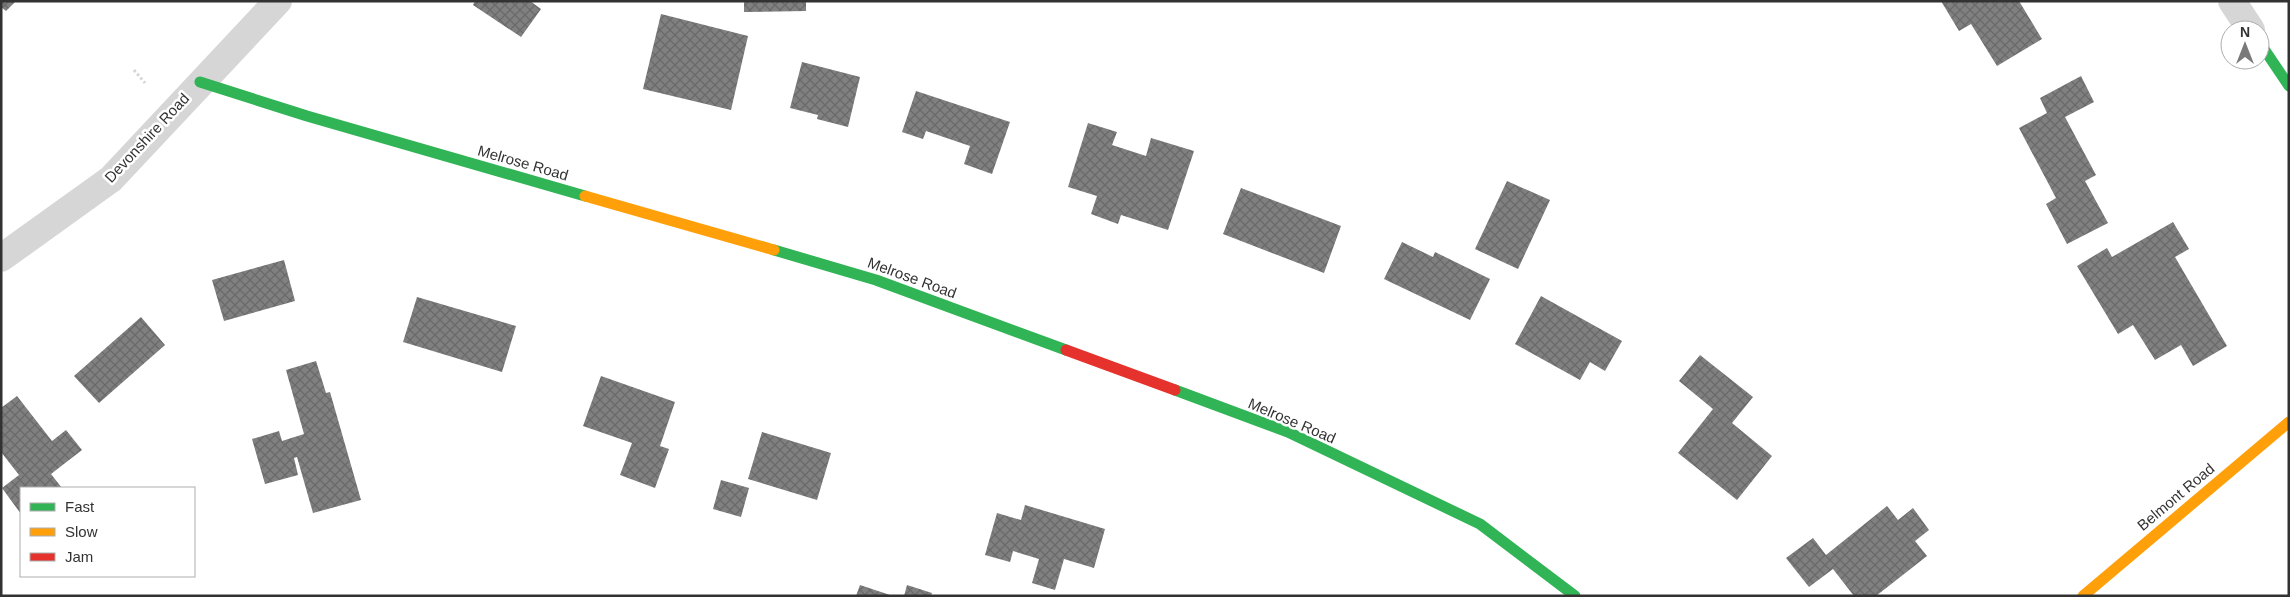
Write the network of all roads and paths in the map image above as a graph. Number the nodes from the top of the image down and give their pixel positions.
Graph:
1 (278, 1) edge
2 (2232, 1) edge
3 (2244, 20) edge
4 (2270, 58) edge
5 (134, 70) dead end
6 (200, 82) junction
7 (145, 83) dead end
8 (2289, 86) edge
9 (1, 258) edge
10 (2289, 422) edge
11 (1575, 596) edge
12 (2084, 596) edge

1 - 6 street, Devonshire Road
2 - 3 street
4 - 8 street
5 - 7 path
6 - 9 street, Devonshire Road
6 - 11 street, Melrose Road
10 - 12 street, Belmont Road

